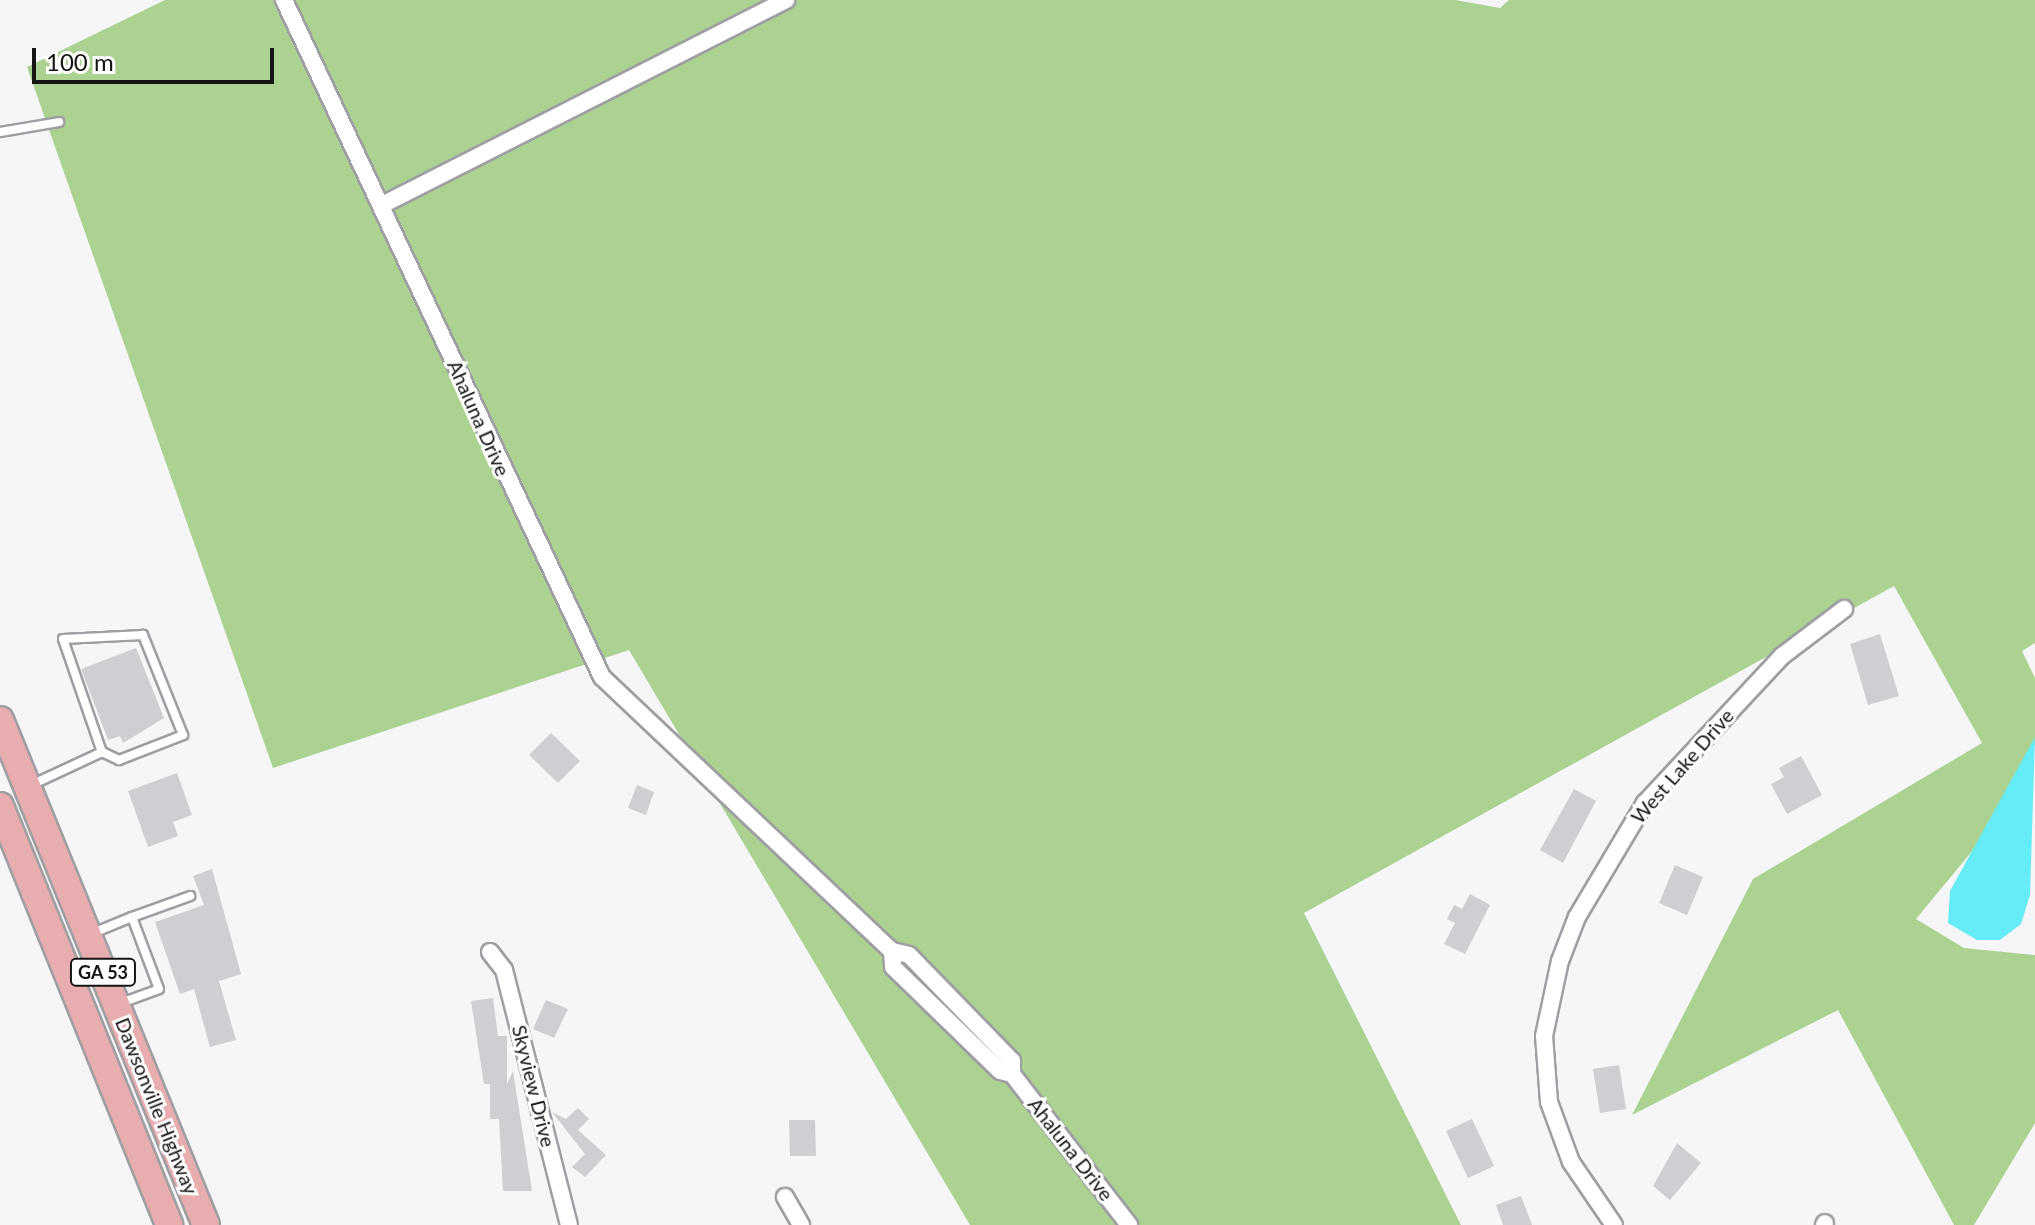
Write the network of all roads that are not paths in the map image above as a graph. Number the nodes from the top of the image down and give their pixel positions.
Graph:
1 (284, 0) edge
2 (786, 0) edge
3 (59, 122) dead end
4 (0, 132) edge
5 (384, 204) junction
6 (1844, 609) dead end
7 (0, 720) edge
8 (102, 752) junction
9 (28, 786) junction
10 (0, 806) edge
11 (190, 896) dead end
12 (132, 917) junction
13 (88, 935) junction
14 (490, 952) dead end
15 (116, 1005) junction
16 (785, 1197) dead end
17 (169, 1225) edge
18 (206, 1225) edge
19 (569, 1225) edge
20 (801, 1225) edge
21 (1129, 1225) edge
22 (1614, 1225) edge

1 - 5 street, Ahaluna Drive
2 - 5 street
3 - 4 lane
5 - 21 street, Ahaluna Drive
6 - 22 street, West Lake Drive
7 - 9 main road, Dawsonville Highway / GA 53
8 - 8 lane
8 - 9 lane
9 - 13 main road, Dawsonville Highway / GA 53
10 - 17 main road, Dawsonville Highway / GA 53
11 - 12 lane
12 - 13 lane
12 - 15 lane
13 - 15 main road, Dawsonville Highway / GA 53
14 - 19 street, Skyview Drive
15 - 18 main road, Dawsonville Highway / GA 53
16 - 20 street

